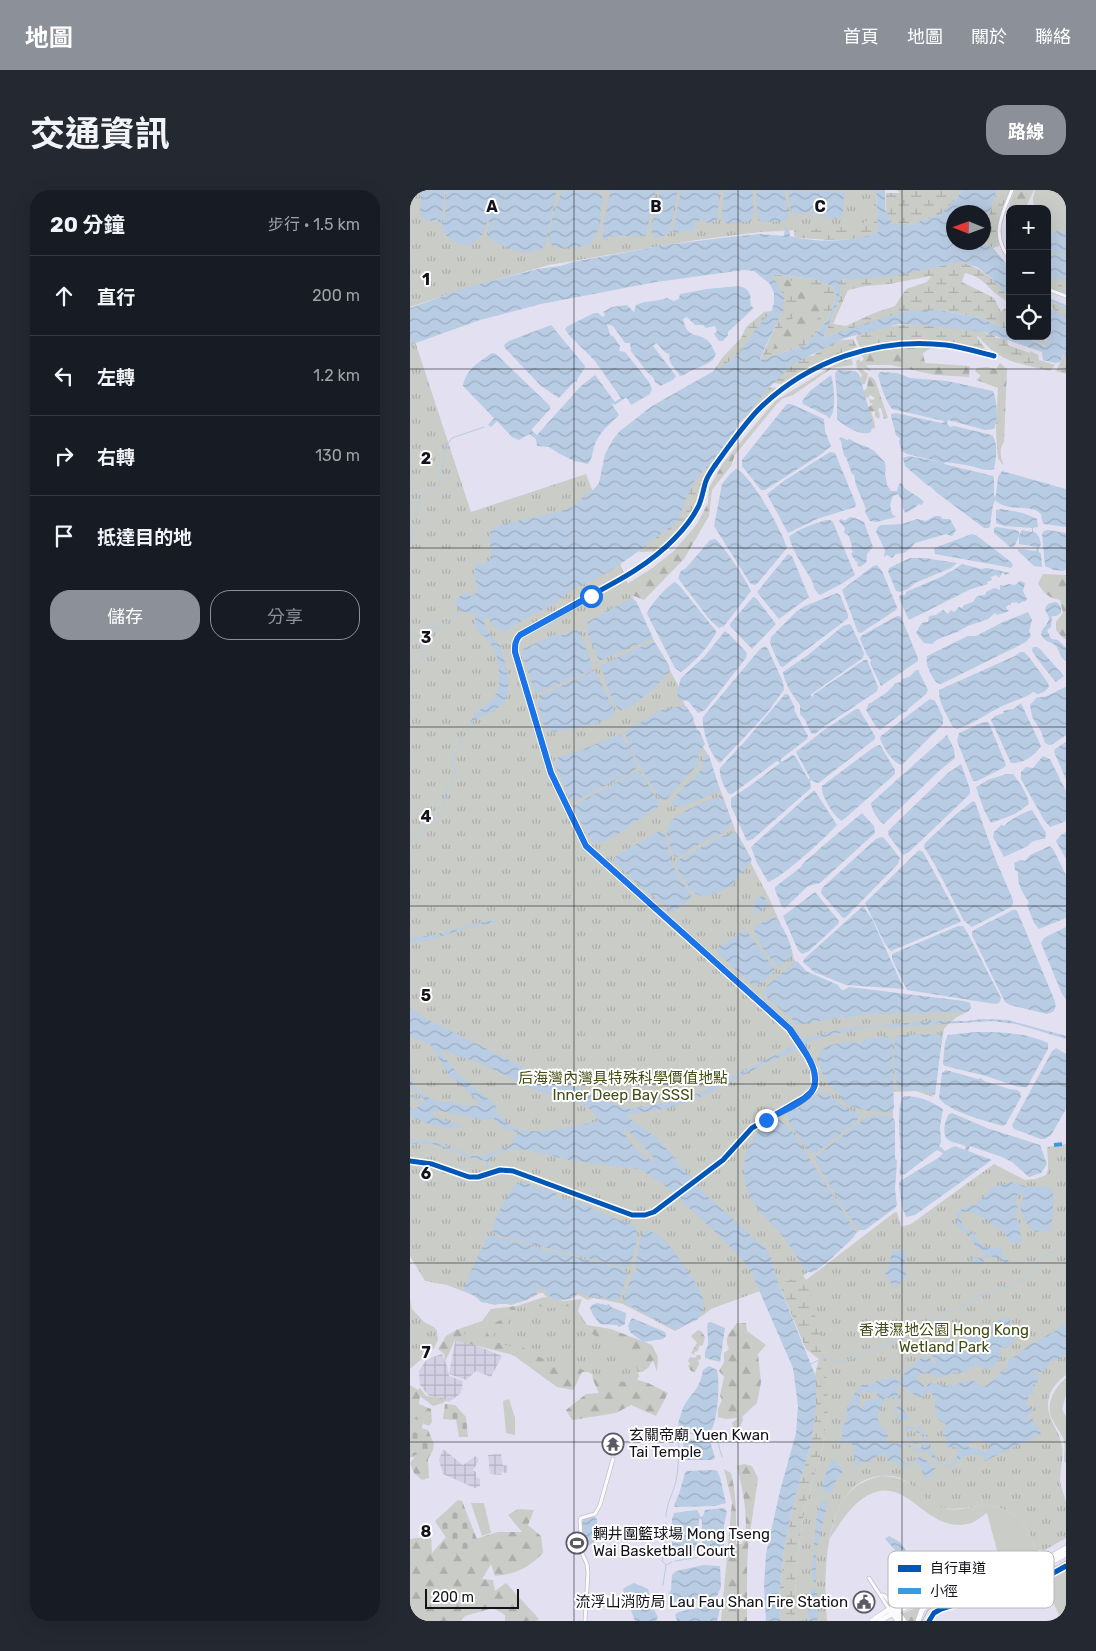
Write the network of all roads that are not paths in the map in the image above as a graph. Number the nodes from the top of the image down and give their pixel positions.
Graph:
1 (1012, 190) edge
2 (1006, 252) edge
3 (1051, 290) edge
4 (1066, 296) edge
5 (994, 356) dead end
6 (410, 1161) edge
7 (613, 1459) dead end
8 (1066, 1548) edge
9 (1066, 1554) edge
10 (1054, 1555) edge
11 (1054, 1560) edge
12 (869, 1578) dead end
13 (888, 1603) edge
14 (897, 1608) edge
15 (900, 1608) edge
16 (924, 1608) edge
17 (893, 1610) junction
18 (585, 1621) edge
19 (872, 1621) edge
20 (880, 1621) edge
21 (898, 1621) edge
22 (904, 1621) edge
23 (918, 1621) edge

1 - 2 street
3 - 4 street
5 - 6 street
7 - 18 street
8 - 10 main road
9 - 11 main road
12 - 13 street
14 - 17 main road
15 - 17 main road
16 - 23 main road
17 - 19 main road
17 - 20 main road
17 - 21 main road
17 - 22 main road

